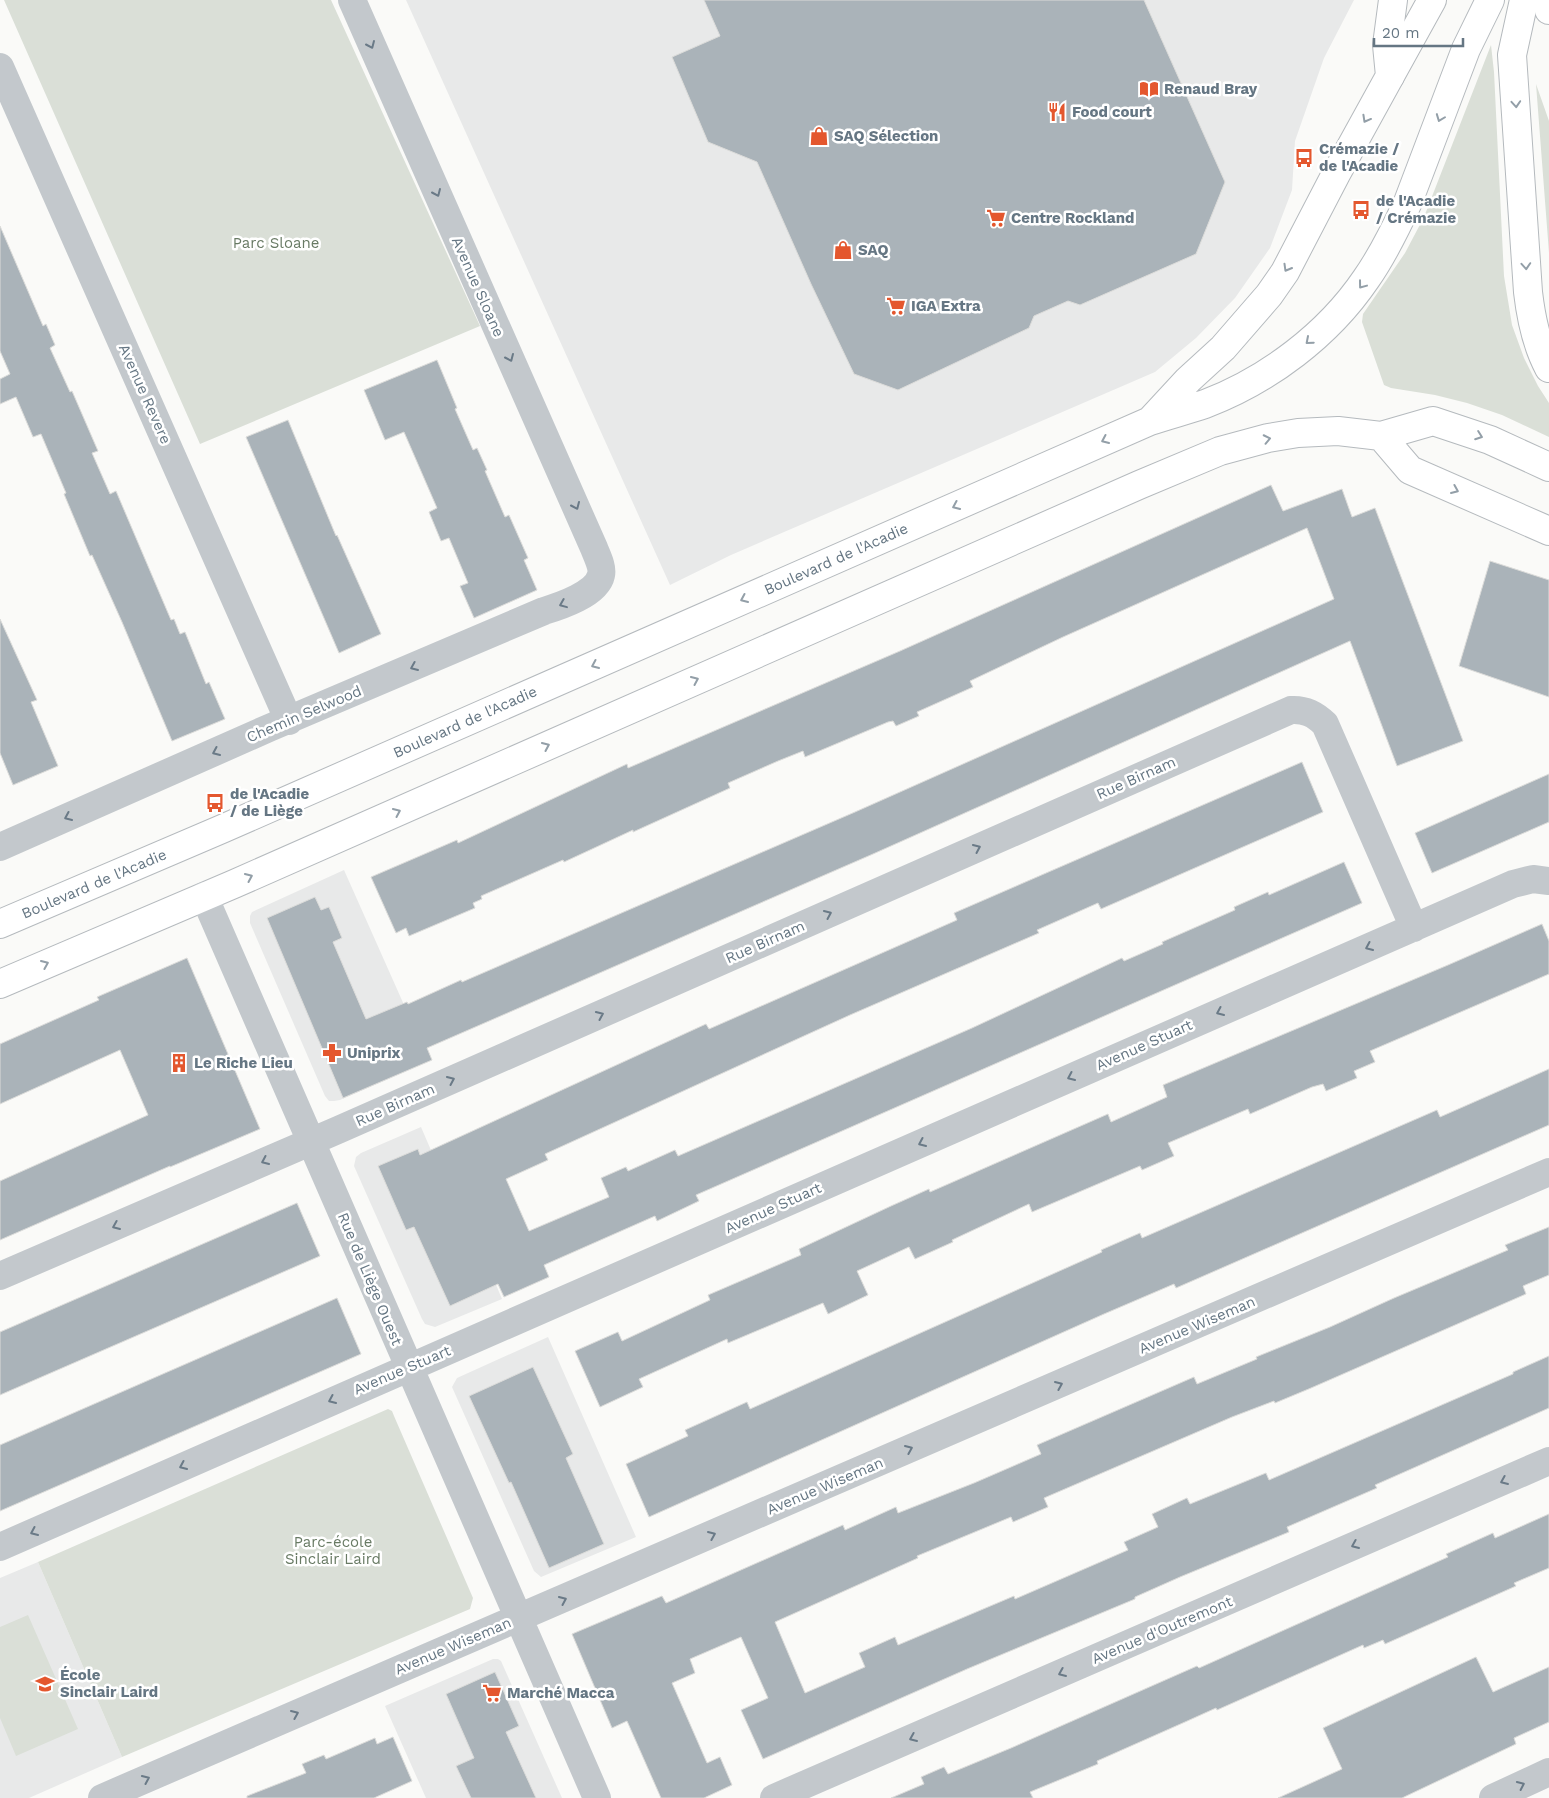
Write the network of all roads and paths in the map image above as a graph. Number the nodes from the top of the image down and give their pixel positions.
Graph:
1 (352, 0) edge
2 (1393, 0) edge
3 (1432, 0) edge
4 (1524, 0) edge
5 (1547, 0) edge
6 (1487, 4) edge
7 (1549, 10) edge
8 (0, 67) edge
9 (1390, 76) junction
10 (1549, 368) edge
11 (1150, 421) junction
12 (1381, 436) junction
13 (1549, 467) edge
14 (1549, 531) edge
15 (601, 575) joint
16 (288, 721) junction
17 (0, 847) edge
18 (1549, 881) edge
19 (204, 896) junction
20 (0, 924) edge
21 (1414, 928) junction
22 (0, 984) edge
23 (310, 1142) junction
24 (1549, 1172) edge
25 (0, 1276) edge
26 (408, 1367) junction
27 (1549, 1461) edge
28 (0, 1546) edge
29 (518, 1618) junction
30 (1549, 1772) edge
31 (102, 1798) edge
32 (597, 1798) edge
33 (774, 1798) edge
34 (1493, 1798) edge

1 -> 15 street, Avenue Sloane
2 - 9 main road
3 - 9 main road
4 -> 10 main road
5 - 7 main road
6 -> 11 main road, Boulevard de l'Acadie
8 - 16 street, Avenue Revere
9 -> 11 main road
11 -> 20 main road, Boulevard de l'Acadie
12 -> 13 main road
12 -> 14 main road
19 -> 12 main road
15 -> 16 street, Chemin Selwood
16 -> 17 street, Chemin Selwood
18 - 21 street, Avenue Stuart
22 -> 19 main road
19 - 23 street, Rue de Liège Ouest
23 -> 21 street, Rue Birnam
21 -> 26 street, Avenue Stuart
23 -> 25 street, Rue Birnam
23 - 26 street, Rue de Liège Ouest
29 -> 24 street, Avenue Wiseman
26 -> 28 street, Avenue Stuart
26 - 29 street, Rue de Liège Ouest
27 -> 33 street, Avenue d'Outremont
31 -> 29 street, Avenue Wiseman
29 - 32 street, Rue de Liège Ouest
34 -> 30 street

